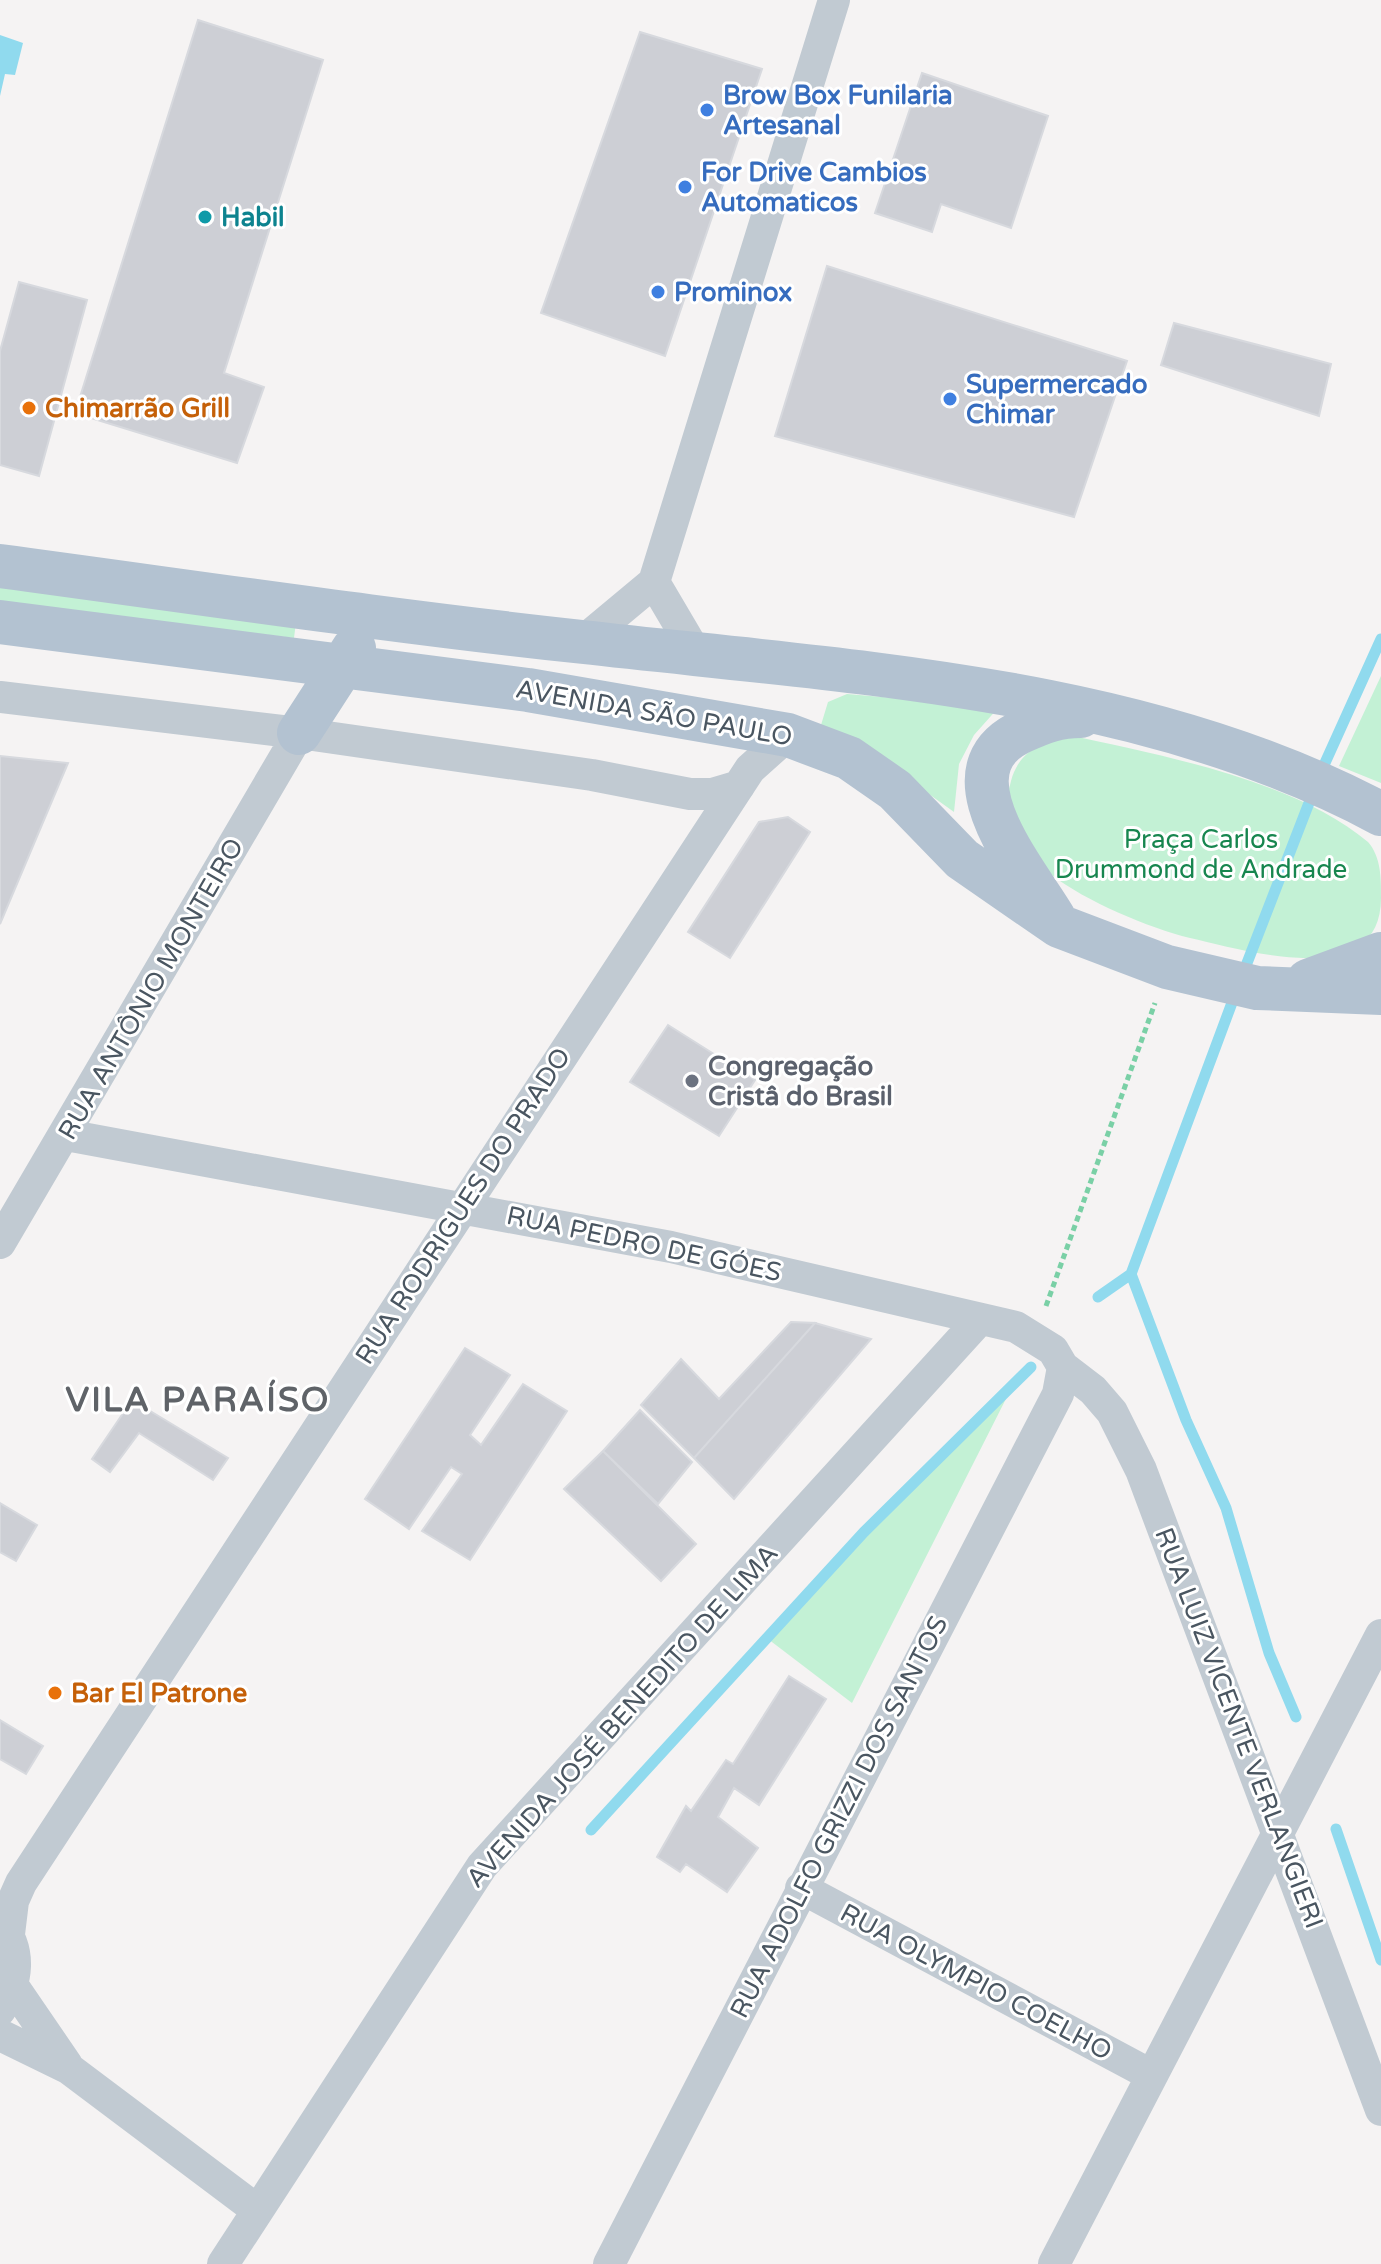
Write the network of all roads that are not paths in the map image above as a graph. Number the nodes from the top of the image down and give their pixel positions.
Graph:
1 (834, 0) edge
2 (0, 566) edge
3 (654, 582) junction
4 (0, 622) edge
5 (511, 634) junction
6 (582, 642) junction
7 (697, 655) junction
8 (339, 667) junction
9 (0, 697) edge
10 (1111, 716) junction
11 (299, 733) junction
12 (788, 735) junction
13 (739, 786) junction
14 (1366, 806) edge
15 (1381, 833) edge
16 (1059, 926) junction
17 (1381, 954) edge
18 (1274, 988) junction
19 (1381, 993) edge
20 (66, 1135) junction
21 (463, 1207) junction
22 (0, 1243) edge
23 (980, 1319) junction
24 (1063, 1367) junction
25 (1381, 1635) edge
26 (1279, 1830) junction
27 (801, 1888) junction
28 (4, 1929) edge
29 (7, 1998) edge
30 (0, 2035) edge
31 (68, 2068) junction
32 (1151, 2075) junction
33 (1381, 2110) edge
34 (257, 2210) junction
35 (223, 2264) edge
36 (609, 2264) edge
37 (1054, 2264) edge

1 - 3 street
2 - 5 main road, AVENIDA SÃO PAULO
3 - 6 street
3 - 7 street
4 - 8 main road, AVENIDA SÃO PAULO
5 - 6 main road, AVENIDA SÃO PAULO
5 - 8 main road
6 - 7 main road, AVENIDA SÃO PAULO
7 - 10 main road, AVENIDA SÃO PAULO
8 - 11 main road
8 - 12 main road, AVENIDA SÃO PAULO
9 - 11 street
10 - 14 main road, AVENIDA SÃO PAULO
10 - 16 main road
11 - 13 street
11 - 20 street, RUA ANTÔNIO MONTEIRO
12 - 13 street, RUA RODRIGUES DO PRADO
12 - 16 main road, AVENIDA SÃO PAULO
13 - 21 street, RUA RODRIGUES DO PRADO
14 - 15 main road
16 - 18 main road, AVENIDA SÃO PAULO
17 - 18 main road
18 - 19 main road, AVENIDA SÃO PAULO
20 - 21 street, RUA PEDRO DE GÓES
20 - 22 street, RUA ANTÔNIO MONTEIRO
21 - 23 street, RUA PEDRO DE GÓES
21 - 28 street, RUA RODRIGUES DO PRADO
23 - 24 street, RUA PEDRO DE GÓES
23 - 34 street, AVENIDA JOSÉ BENEDITO DE LIMA
24 - 26 street, RUA LUIZ VICENTE VERLANGIERI
24 - 27 street, RUA ADOLFO GRIZZI DOS SANTOS
25 - 26 street
26 - 32 street
26 - 33 street, RUA LUIZ VICENTE VERLANGIERI
27 - 32 street, RUA OLYMPIO COELHO
27 - 36 street, RUA ADOLFO GRIZZI DOS SANTOS
28 - 29 street, RUA RODRIGUES DO PRADO
29 - 31 street
30 - 31 street
31 - 34 street
32 - 37 street
34 - 35 street, AVENIDA JOSÉ BENEDITO DE LIMA

